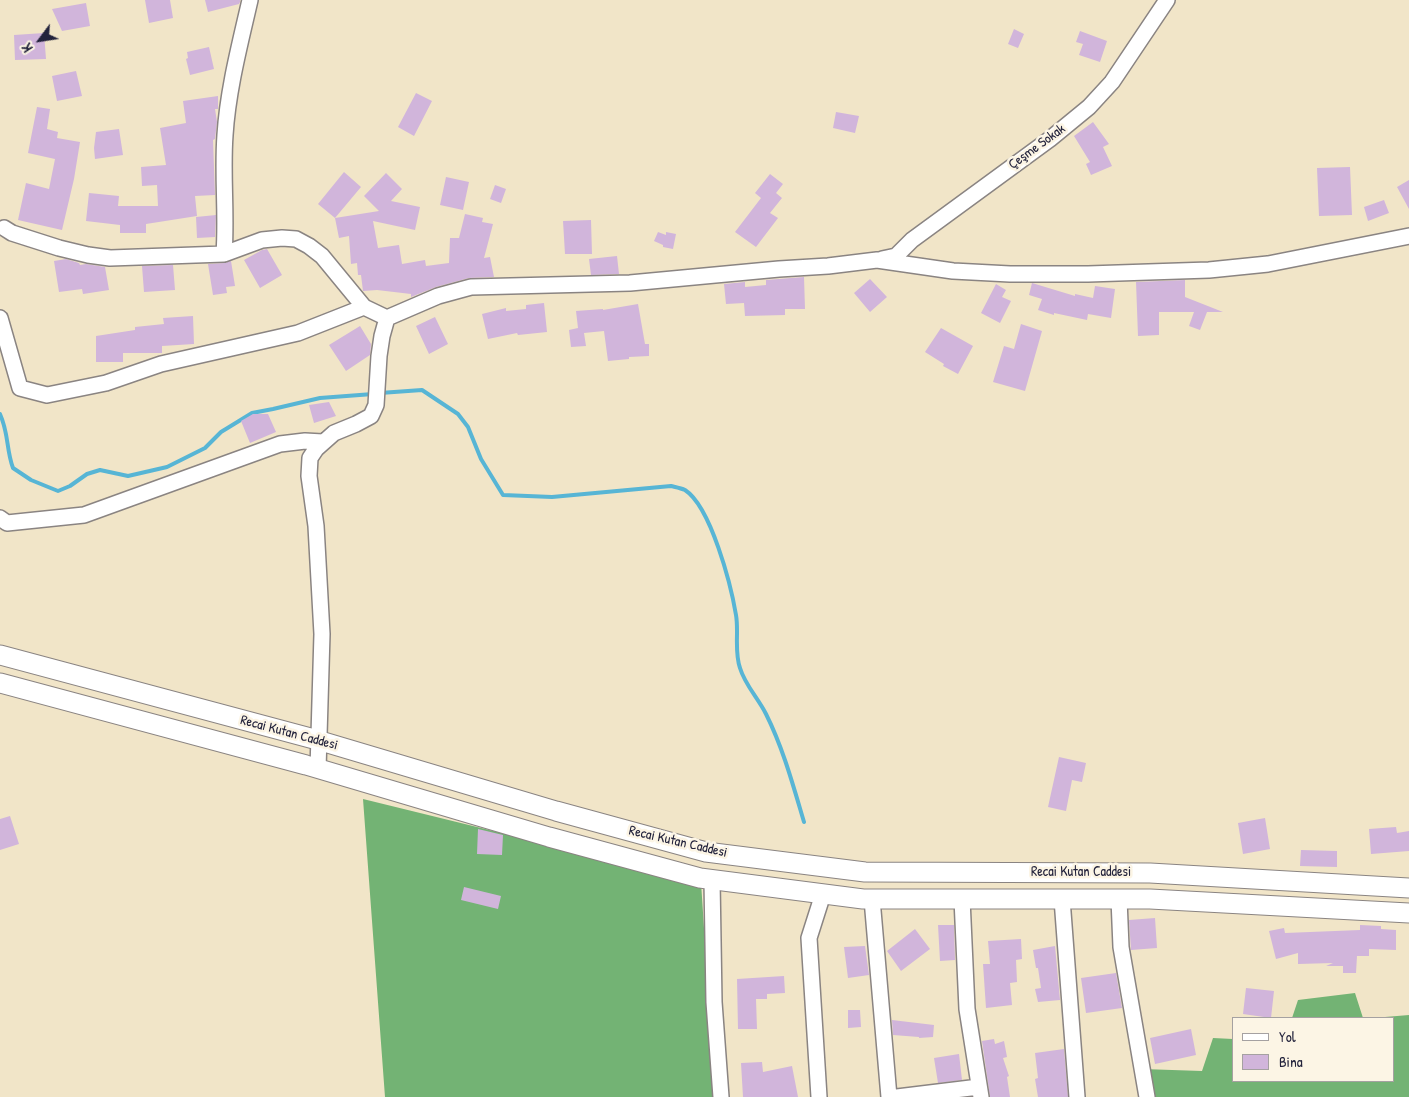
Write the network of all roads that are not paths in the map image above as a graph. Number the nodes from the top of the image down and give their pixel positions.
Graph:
1 (250, 0) edge
2 (1167, 0) edge
3 (4, 228) dead end
4 (1409, 236) edge
5 (224, 254) junction
6 (877, 260) junction
7 (364, 307) junction
8 (0, 318) edge
9 (387, 318) junction
10 (323, 442) junction
11 (0, 518) edge
12 (0, 655) edge
13 (0, 683) edge
14 (319, 741) junction
15 (318, 769) junction
16 (712, 880) junction
17 (1409, 888) edge
18 (823, 894) junction
19 (872, 899) junction
20 (962, 899) junction
21 (1062, 899) junction
22 (1119, 899) junction
23 (1409, 913) edge
24 (980, 1092) edge
25 (721, 1097) edge
26 (819, 1097) edge
27 (889, 1097) edge
28 (897, 1097) edge
29 (1077, 1097) edge
30 (1147, 1097) edge

1 - 5 street
2 - 6 street, Çeşme Sokak
3 - 5 street
4 - 6 street
5 - 7 street
6 - 9 street
7 - 8 street
7 - 9 street
9 - 10 street
10 - 11 street
10 - 14 street
12 - 14 main road, Recai Kutan Caddesi
13 - 15 main road, Recai Kutan Caddesi
14 - 15 street
14 - 17 main road, Recai Kutan Caddesi
15 - 16 main road, Recai Kutan Caddesi
16 - 18 main road, Recai Kutan Caddesi
16 - 25 street
18 - 19 main road, Recai Kutan Caddesi
18 - 26 street
19 - 20 main road, Recai Kutan Caddesi
19 - 27 street
20 - 21 main road, Recai Kutan Caddesi
20 - 24 street
21 - 22 main road, Recai Kutan Caddesi
21 - 29 street
22 - 23 main road, Recai Kutan Caddesi
22 - 30 street
24 - 28 street

